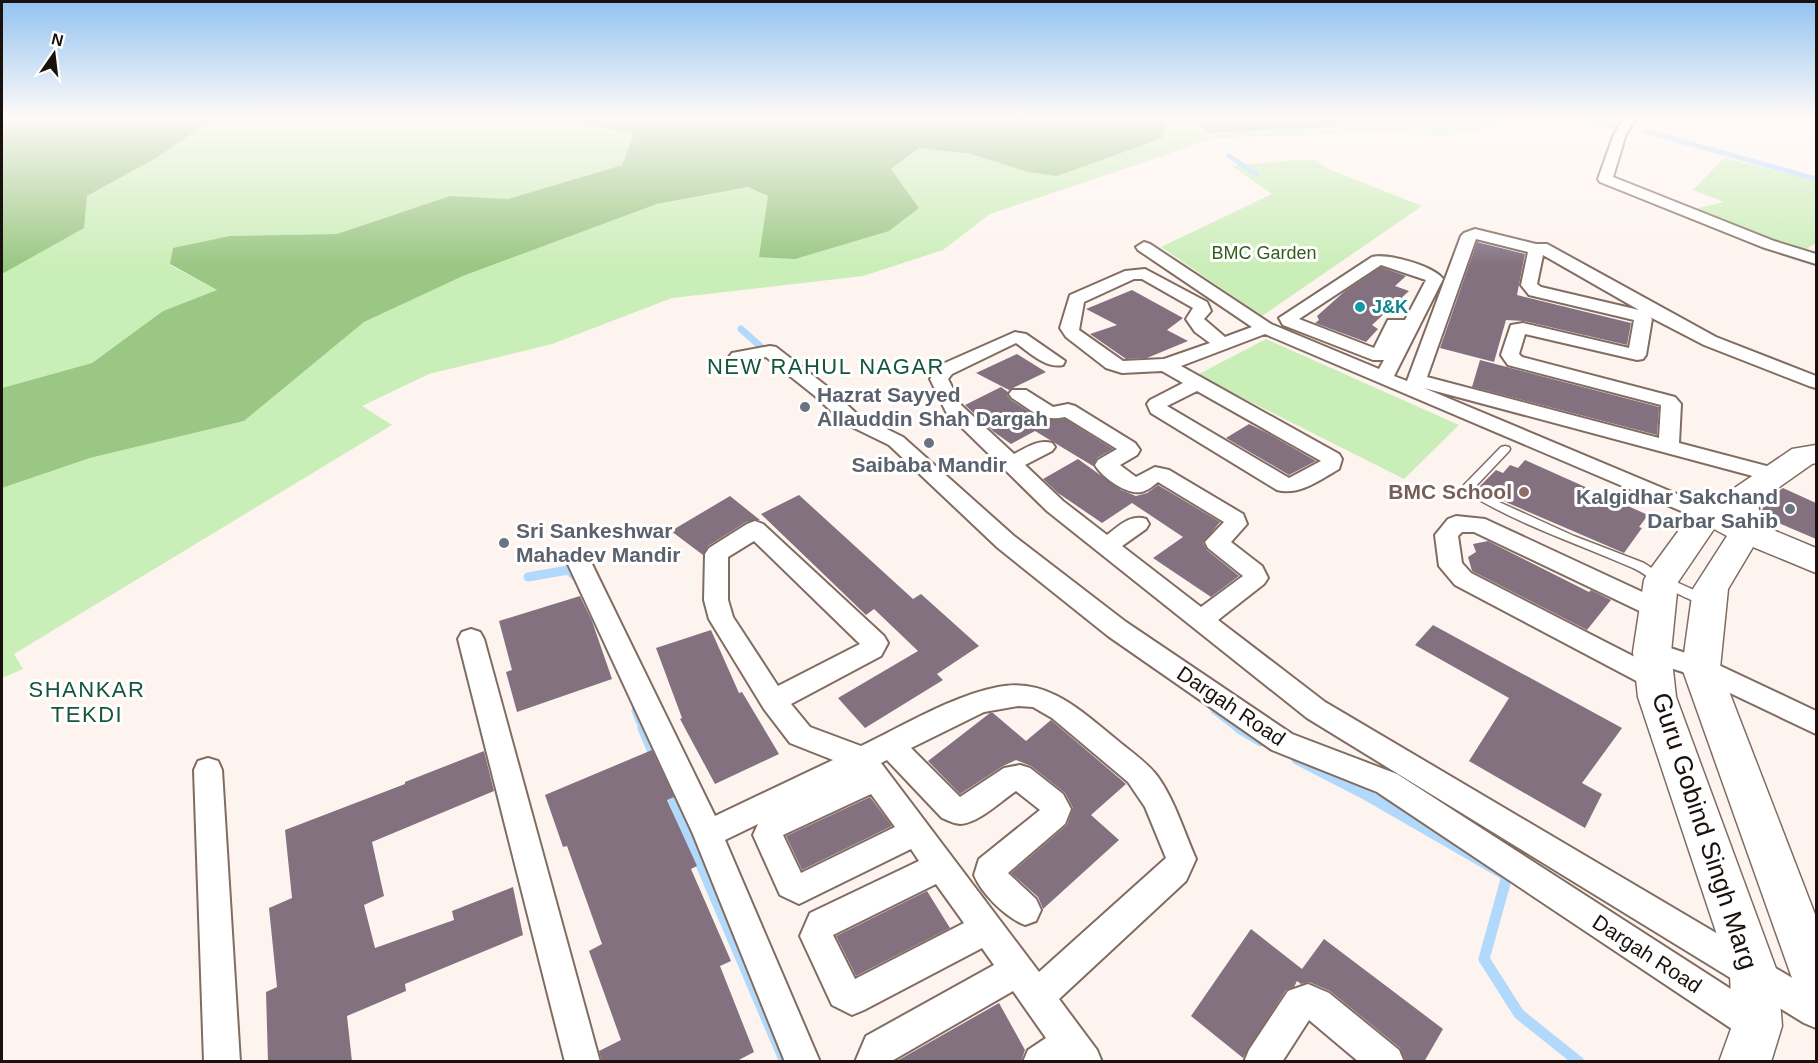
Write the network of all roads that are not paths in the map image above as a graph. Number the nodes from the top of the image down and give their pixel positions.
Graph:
1 (1609, 167) edge
2 (1144, 247) dead end
3 (1541, 247) dead end
4 (1816, 259) edge
5 (1423, 272) junction
6 (1404, 308) dead end
7 (1410, 327) junction
8 (1265, 328) junction
9 (1224, 344) junction
10 (1637, 354) junction
11 (738, 357) dead end
12 (1056, 361) dead end
13 (1165, 365) junction
14 (1383, 379) junction
15 (1816, 382) edge
16 (1197, 383) junction
17 (1415, 386) junction
18 (1633, 391) junction
19 (1019, 394) dead end
20 (1669, 446) junction
21 (1045, 447) dead end
22 (1506, 449) dead end
23 (1812, 456) edge
24 (1011, 464) junction
25 (1775, 475) junction
26 (1732, 515) junction
27 (1138, 524) dead end
28 (1107, 546) junction
29 (578, 560) dead end
30 (1816, 561) edge
31 (1659, 595) junction
32 (1710, 602) junction
33 (1201, 620) junction
34 (471, 639) dead end
35 (1653, 666) junction
36 (1701, 668) junction
37 (773, 701) junction
38 (1816, 723) edge
39 (876, 761) junction
40 (208, 770) dead end
41 (916, 832) junction
42 (708, 834) junction
43 (941, 866) junction
44 (1025, 910) dead end
45 (987, 927) junction
46 (1754, 974) junction
47 (1816, 978) edge
48 (1027, 983) junction
49 (1816, 1011) edge
50 (1751, 1044) edge
51 (1078, 1052) edge
52 (222, 1062) edge
53 (584, 1062) edge
54 (804, 1062) edge
55 (872, 1062) edge
56 (1040, 1062) edge
57 (1261, 1062) edge
58 (1387, 1062) edge

1 - 4 street
2 - 8 street
3 - 15 street
5 - 6 street
5 - 7 street
5 - 7 street
7 - 14 street
8 - 9 street
8 - 14 street
9 - 13 street
9 - 13 street
10 - 17 street
10 - 18 street
10 - 18 street
11 - 50 street, Dargah Road
12 - 24 street
13 - 16 street
14 - 17 street
16 - 16 street
17 - 20 street
17 - 26 street
18 - 20 street
19 - 33 street
20 - 25 street
21 - 24 street
22 - 31 lane
23 - 25 street
24 - 28 street
25 - 26 street
26 - 30 street
26 - 31 street, Guru Gobind Singh Marg
26 - 32 street, Guru Gobind Singh Marg
27 - 28 street
28 - 33 street
29 - 42 street
31 - 32 lane
31 - 35 street, Guru Gobind Singh Marg
31 - 35 street
32 - 36 street, Guru Gobind Singh Marg
33 - 46 street
34 - 53 street
35 - 36 street
35 - 46 street, Guru Gobind Singh Marg
36 - 38 street
36 - 47 street, Guru Gobind Singh Marg
37 - 37 street
37 - 39 street
39 - 41 street
39 - 41 street
39 - 42 street
39 - 44 street
39 - 48 street
40 - 52 street
41 - 43 street
42 - 54 street
43 - 45 street
43 - 45 street
45 - 48 street
46 - 49 street
46 - 50 street, Guru Gobind Singh Marg
48 - 51 street
48 - 55 street
51 - 56 street
57 - 58 street

